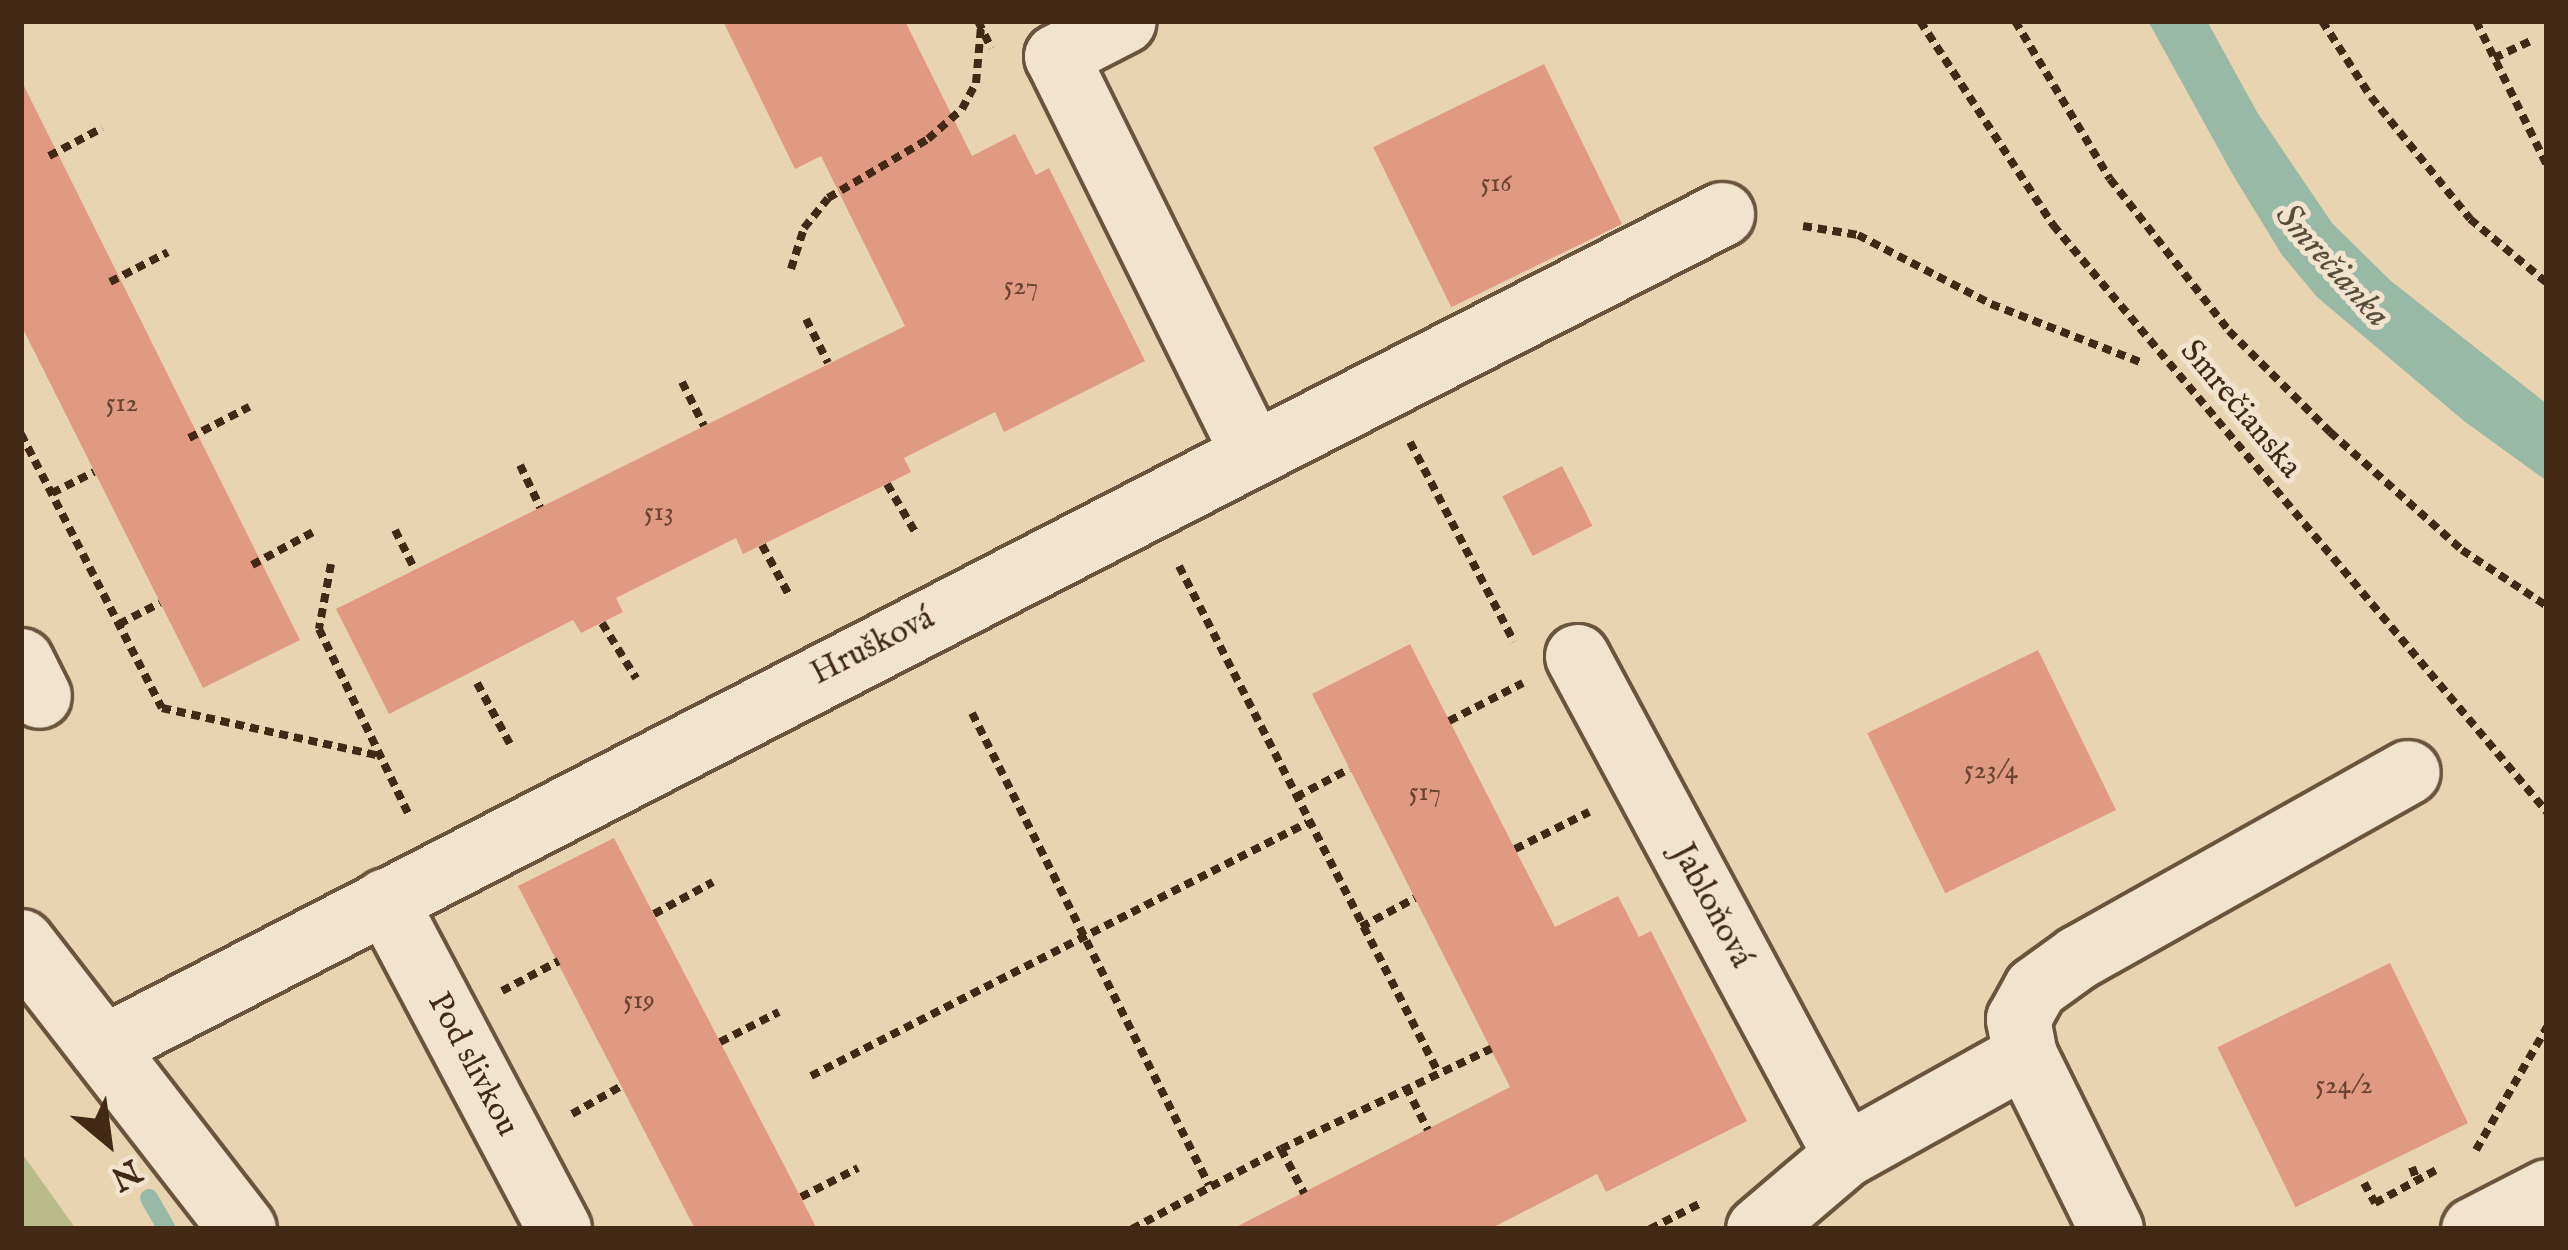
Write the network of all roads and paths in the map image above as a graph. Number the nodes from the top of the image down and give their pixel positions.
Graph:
1 (1124, 21) edge
2 (1920, 21) edge
3 (2015, 21) edge
4 (2322, 21) edge
5 (2476, 21) edge
6 (981, 27) dead end
7 (2533, 40) dead end
8 (2494, 58) junction
9 (102, 128) dead end
10 (49, 156) dead end
11 (2547, 165) edge
12 (1722, 214) dead end
13 (1803, 226) dead end
14 (168, 252) dead end
15 (791, 269) dead end
16 (110, 282) dead end
17 (2547, 283) edge
18 (806, 319) dead end
19 (828, 363) dead end
20 (2141, 363) dead end
21 (682, 382) dead end
22 (249, 407) dead end
23 (704, 426) dead end
24 (21, 434) edge
25 (189, 438) dead end
26 (1253, 454) junction
27 (520, 465) dead end
28 (94, 472) dead end
29 (887, 484) dead end
30 (52, 493) junction
31 (540, 507) dead end
32 (1149, 507) junction
33 (395, 530) dead end
34 (314, 532) dead end
35 (915, 532) dead end
36 (762, 545) dead end
37 (252, 566) dead end
38 (416, 570) dead end
39 (790, 597) dead end
40 (160, 603) dead end
41 (2547, 606) edge
42 (602, 623) dead end
43 (119, 625) junction
44 (1577, 656) joint
45 (636, 678) dead end
46 (477, 683) dead end
47 (972, 713) dead end
48 (1449, 721) dead end
49 (510, 744) dead end
50 (381, 756) dead end
51 (1349, 769) dead end
52 (2408, 772) dead end
53 (1645, 783) junction
54 (1296, 797) junction
55 (2547, 812) edge
56 (1306, 823) junction
57 (1515, 849) dead end
58 (713, 882) dead end
59 (1415, 898) dead end
60 (385, 901) junction
61 (654, 914) dead end
62 (1361, 927) junction
63 (1084, 937) junction
64 (21, 943) edge
65 (559, 961) dead end
66 (499, 992) dead end
67 (779, 1012) dead end
68 (2547, 1027) edge
69 (720, 1042) dead end
70 (101, 1048) junction
71 (1490, 1049) dead end
72 (2026, 1055) junction
73 (1438, 1072) junction
74 (812, 1076) dead end
75 (623, 1085) dead end
76 (1406, 1087) junction
77 (565, 1118) dead end
78 (1428, 1130) dead end
79 (1282, 1149) junction
80 (1845, 1155) junction
81 (2466, 1155) dead end
82 (2450, 1163) dead end
83 (2412, 1167) dead end
84 (858, 1168) dead end
85 (2417, 1180) junction
86 (2364, 1183) dead end
87 (1209, 1185) junction
88 (2547, 1191) edge
89 (1304, 1193) dead end
90 (800, 1197) dead end
91 (242, 1229) edge
92 (559, 1229) edge
93 (1132, 1229) edge
94 (1758, 1229) edge
95 (2111, 1229) edge
96 (2474, 1229) edge

1 - 26 street
2 - 55 path, Smrečianska
3 - 41 path
4 - 17 path
5 - 8 path
6 - 15 path
7 - 8 path
8 - 11 path
9 - 10 path
12 - 26 street, Hrušková
13 - 20 path
14 - 16 path
18 - 19 path
21 - 23 path
22 - 25 path
24 - 30 path
26 - 32 street, Hrušková
27 - 31 path
28 - 30 path
29 - 35 path
30 - 43 path
32 - 54 path
32 - 60 street, Hrušková
33 - 38 path
34 - 37 path
36 - 39 path
40 - 43 path
42 - 45 path
43 - 50 path
44 - 48 path
44 - 53 street, Jabloňová
46 - 49 path
47 - 63 path
51 - 54 path
52 - 72 street
53 - 57 path
53 - 80 street, Jabloňová
54 - 56 path
56 - 62 path
56 - 63 path
58 - 61 path
59 - 62 path
60 - 70 street, Hrušková
60 - 92 street, Pod slivkou
62 - 73 path
63 - 74 path
63 - 87 path
64 - 70 street
65 - 66 path
67 - 69 path
68 - 81 path
70 - 91 street
71 - 73 path
72 - 80 street
72 - 95 street
73 - 76 path
75 - 77 path
76 - 78 path
76 - 79 path
79 - 87 path
79 - 89 path
80 - 94 street
82 - 85 path
83 - 85 path
84 - 90 path
85 - 86 path
87 - 93 path
88 - 96 street

